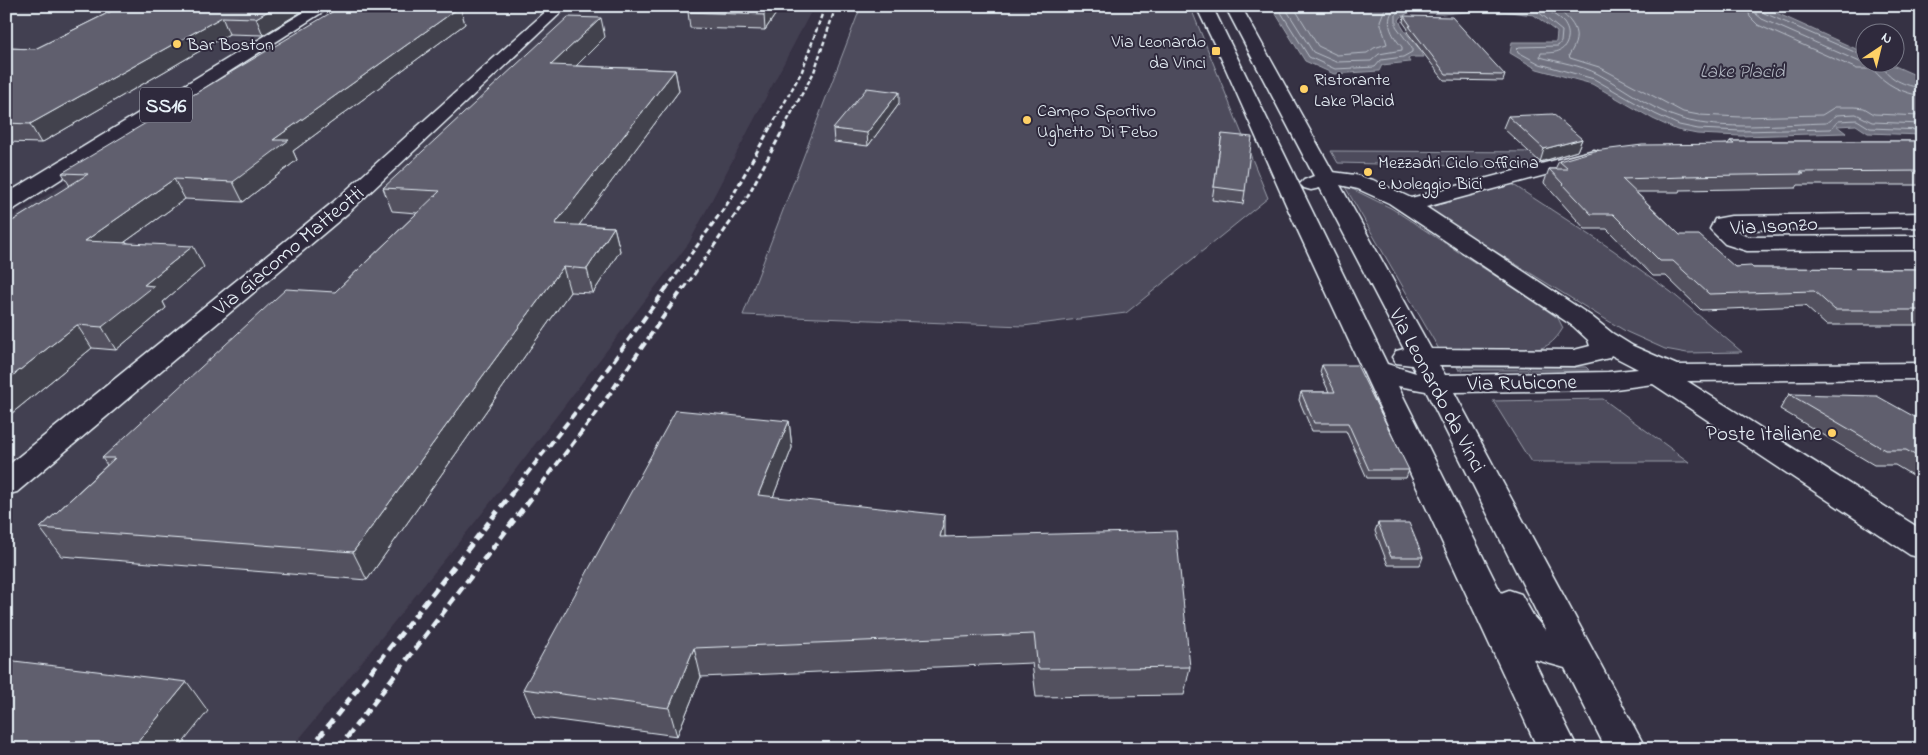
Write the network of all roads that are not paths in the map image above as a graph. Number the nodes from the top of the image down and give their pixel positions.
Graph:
1 (325, 6) edge
2 (561, 6) edge
3 (1206, 9) edge
4 (1234, 9) edge
5 (1615, 153) edge
6 (1324, 178) junction
7 (1292, 193) junction
8 (6, 204) edge
9 (1409, 205) junction
10 (1303, 218) junction
11 (1919, 222) edge
12 (1349, 225) junction
13 (1922, 243) edge
14 (1591, 330) junction
15 (1420, 356) junction
16 (1574, 358) junction
17 (1377, 370) junction
18 (1922, 371) edge
19 (1666, 374) junction
20 (1436, 384) junction
21 (6, 484) edge
22 (1453, 528) junction
23 (1922, 546) edge
24 (1577, 654) junction
25 (1558, 749) edge
26 (1626, 749) edge

1 - 8 street, SS16
2 - 21 street, Via Giacomo Matteotti
3 - 4 street
3 - 7 street, Via Leonardo da Vinci
4 - 6 street, Via Leonardo da Vinci
5 - 9 street
6 - 7 street
6 - 9 street
6 - 12 street, Via Leonardo da Vinci
7 - 10 street, Via Leonardo da Vinci
9 - 14 street
10 - 12 street
10 - 17 street, Via Leonardo da Vinci
11 - 13 street, Via Isonzo
12 - 15 street, Via Leonardo da Vinci
14 - 16 street, Via Rubicone
14 - 19 street, Via Rubicone
15 - 16 street, Via Rubicone
15 - 17 street, Via Rubicone
15 - 20 street, Via Leonardo da Vinci
16 - 19 street, Via Rubicone
17 - 20 street, Via Rubicone
17 - 22 street, Via Leonardo da Vinci
18 - 19 street, Via Rubicone
19 - 20 street, Via Rubicone
19 - 23 street, Via Rubicone
20 - 24 street, Via Leonardo da Vinci
22 - 24 street
22 - 25 street, Via Leonardo da Vinci
24 - 26 street, Via Leonardo da Vinci

